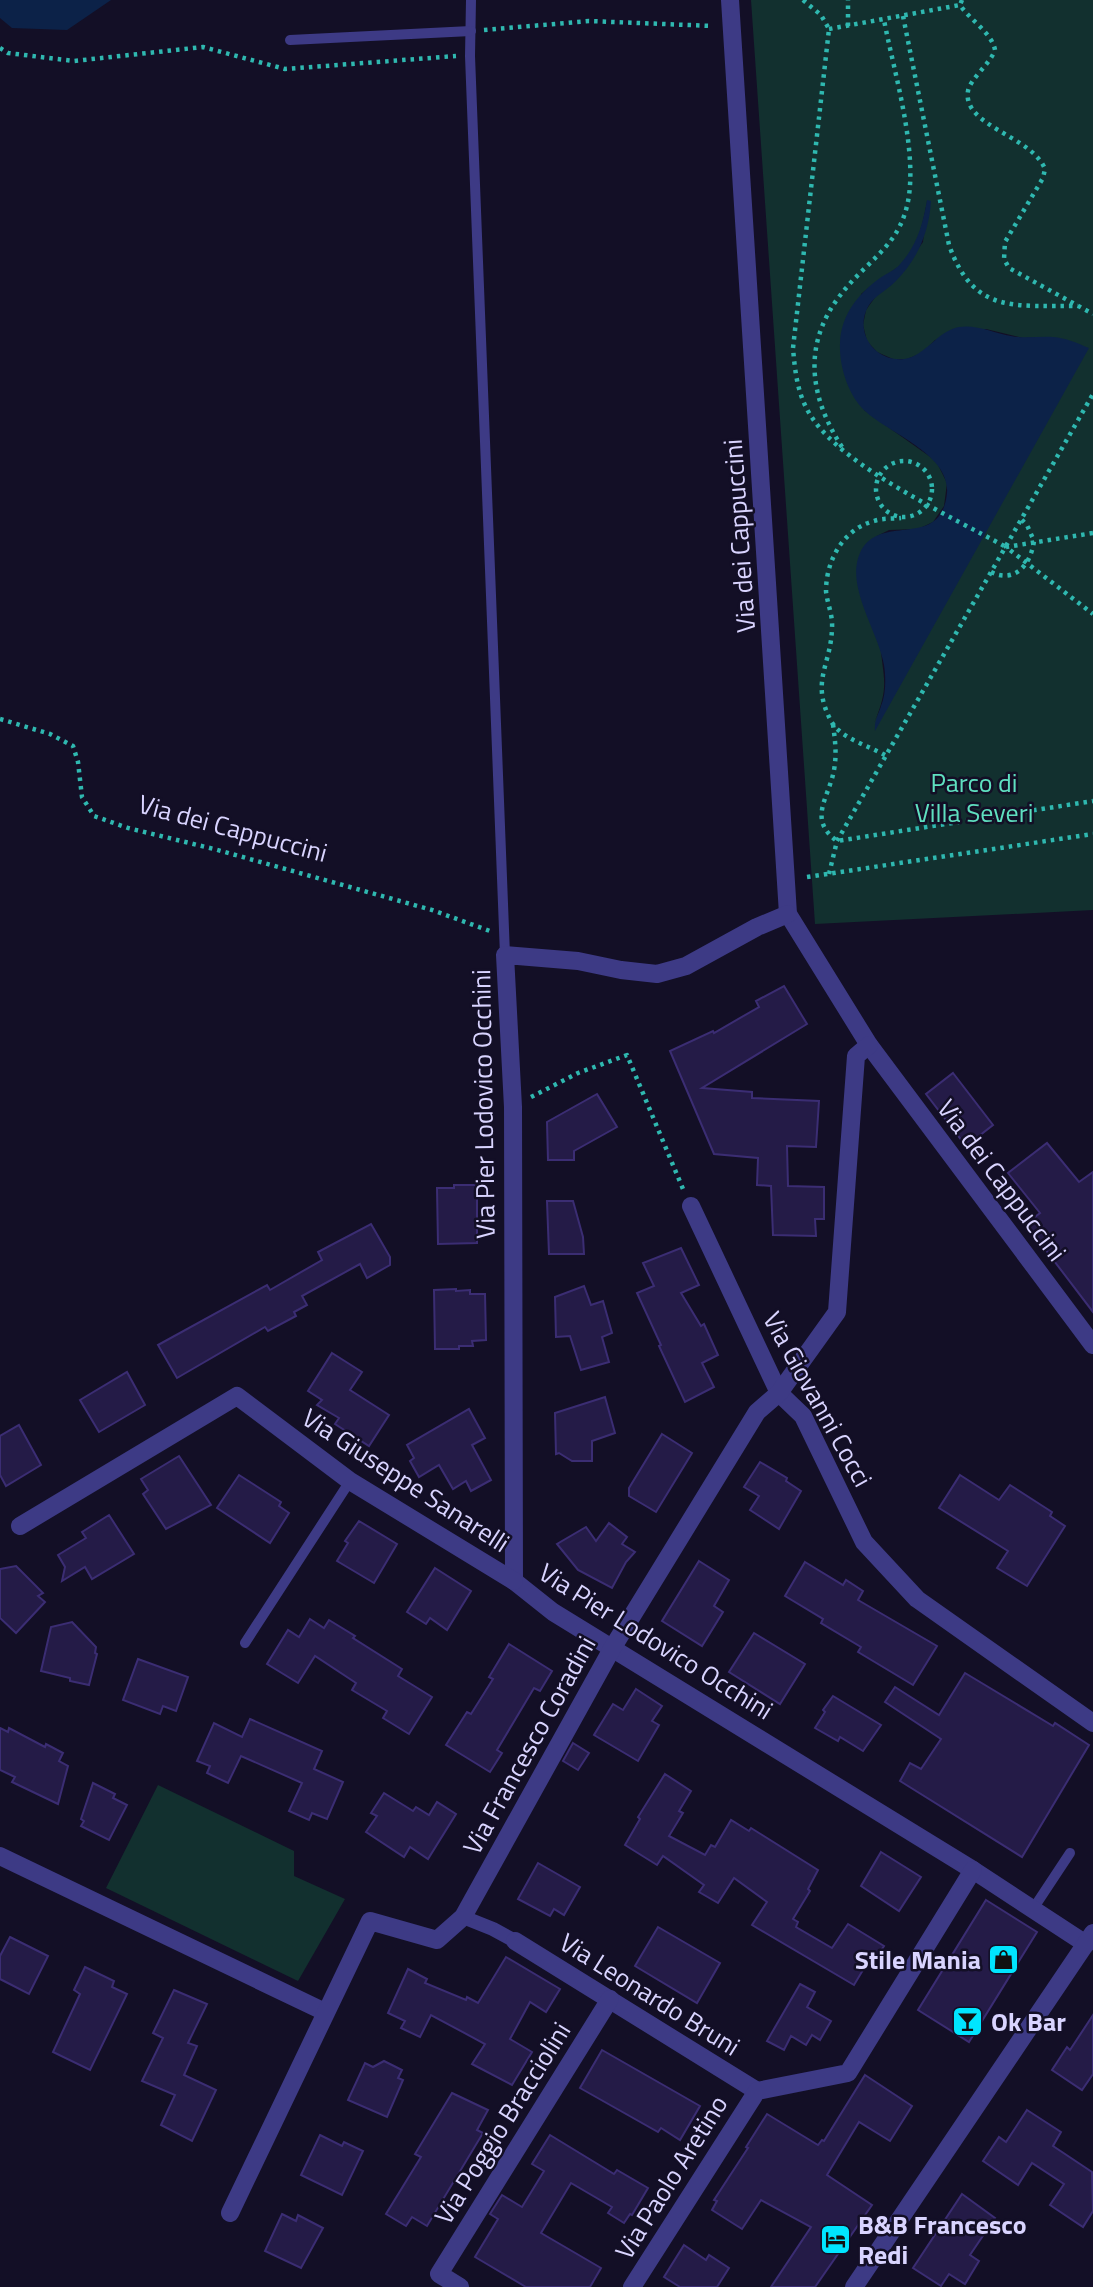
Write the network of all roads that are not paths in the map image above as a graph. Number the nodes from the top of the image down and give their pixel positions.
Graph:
1 (471, 0) edge
2 (730, 0) edge
3 (471, 31) junction
4 (290, 40) dead end
5 (788, 914) junction
6 (505, 955) junction
7 (869, 1045) junction
8 (691, 1206) road end
9 (1093, 1345) edge
10 (779, 1393) junction
11 (349, 1481) junction
12 (20, 1526) dead end
13 (514, 1581) junction
14 (245, 1643) dead end
15 (613, 1647) junction
16 (1093, 1723) edge
17 (1070, 1853) dead end
18 (0, 1856) edge
19 (974, 1870) junction
20 (1033, 1909) junction
21 (463, 1917) junction
22 (1090, 1939) edge
23 (515, 1941) joint
24 (610, 1999) junction
25 (325, 2012) junction
26 (757, 2091) junction
27 (230, 2213) dead end
28 (460, 2287) edge
29 (632, 2287) edge
30 (854, 2287) edge

1 - 3 lane
2 - 5 street, Via dei Cappuccini
3 - 4 lane
3 - 6 lane
5 - 6 street
5 - 7 street, Via dei Cappuccini
6 - 13 street, Via Pier Lodovico Occhini
7 - 9 street, Via dei Cappuccini
7 - 10 street
8 - 10 street, Via Giovanni Cocci
10 - 15 street, Via Francesco Coradini
10 - 16 street, Via Giovanni Cocci
11 - 12 street, Via Giuseppe Sanarelli
11 - 13 street, Via Giuseppe Sanarelli
11 - 14 lane
13 - 15 street, Via Pier Lodovico Occhini
15 - 19 street, Via Pier Lodovico Occhini
15 - 21 street, Via Francesco Coradini
17 - 20 lane
18 - 25 street
19 - 20 street, Via Pier Lodovico Occhini
19 - 26 street, Via Paolo Aretino
20 - 22 street, Via Pier Lodovico Occhini
21 - 23 street
21 - 25 street, Via Francesco Coradini
22 - 30 street
23 - 24 street, Via Leonardo Bruni
24 - 26 street, Via Leonardo Bruni
24 - 28 street, Via Poggio Bracciolini
25 - 27 street, Via Francesco Coradini
26 - 29 street, Via Paolo Aretino

